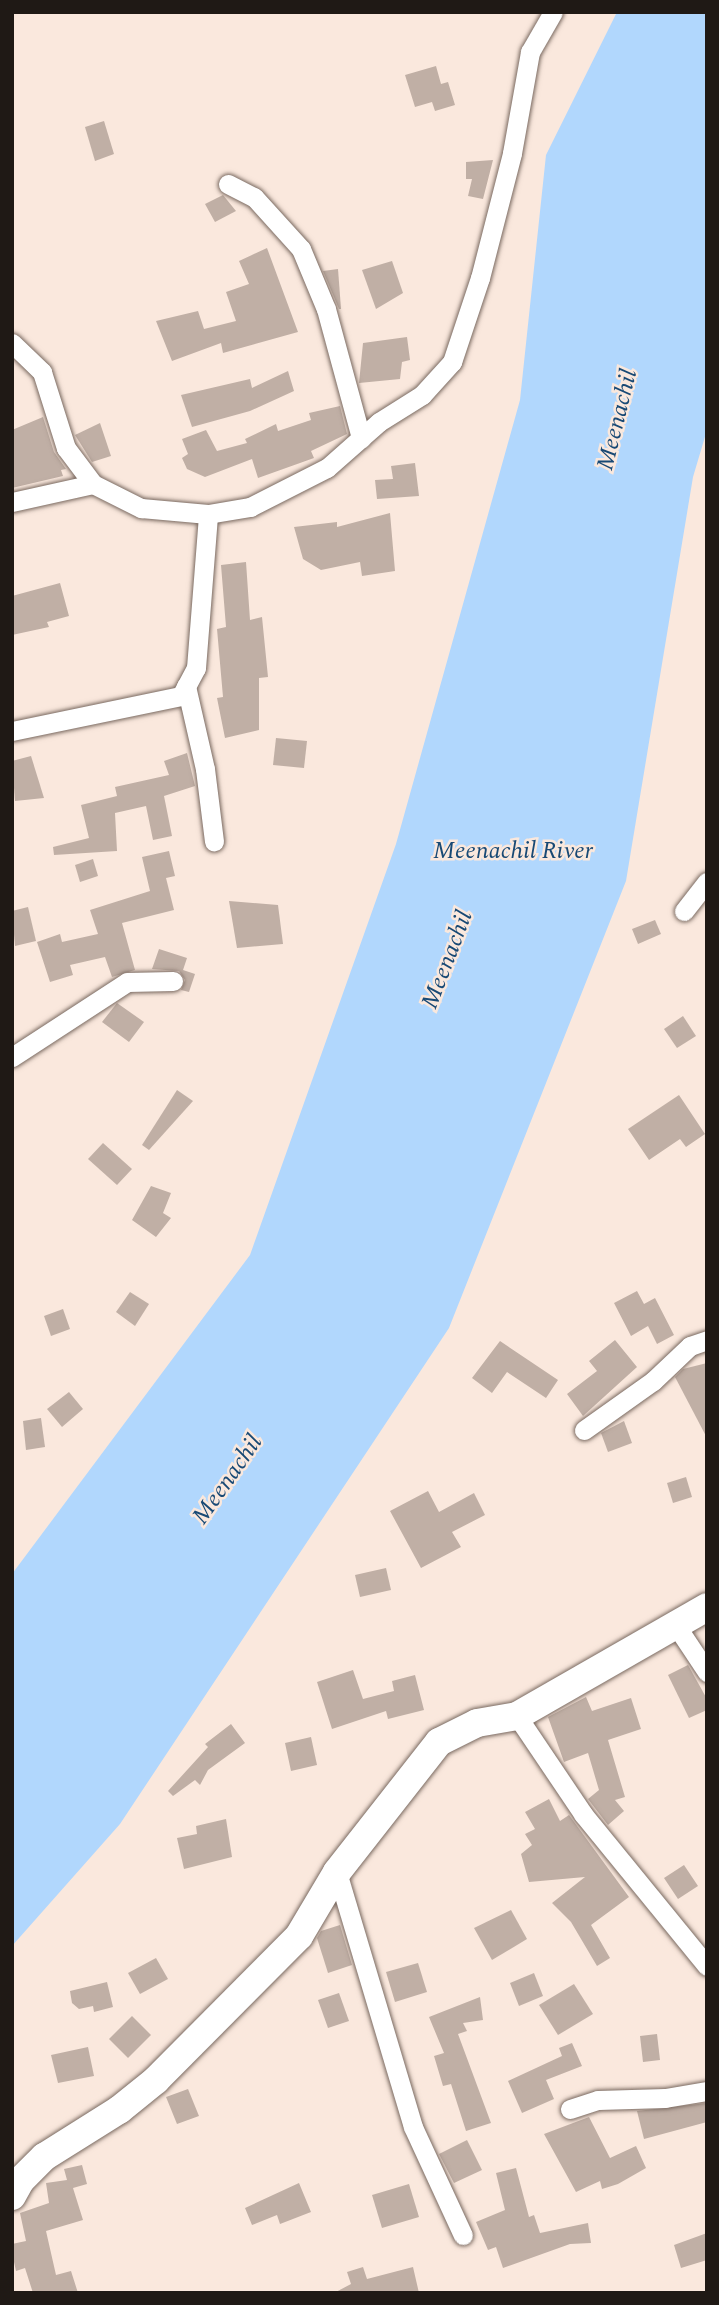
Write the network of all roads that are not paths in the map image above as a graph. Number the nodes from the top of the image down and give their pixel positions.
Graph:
1 (553, 12) edge
2 (228, 184) dead end
3 (12, 343) edge
4 (361, 438) junction
5 (93, 484) junction
6 (12, 502) edge
7 (208, 514) junction
8 (186, 686) junction
9 (12, 731) edge
10 (214, 841) dead end
11 (707, 882) edge
12 (684, 911) dead end
13 (173, 981) dead end
14 (12, 1057) edge
15 (707, 1340) edge
16 (584, 1430) dead end
17 (707, 1607) edge
18 (675, 1624) junction
19 (707, 1672) edge
20 (517, 1716) junction
21 (337, 1872) junction
22 (707, 1966) edge
23 (707, 2091) edge
24 (570, 2109) dead end
25 (12, 2196) edge
26 (463, 2235) dead end

1 - 4 street
2 - 4 street
3 - 5 street
4 - 7 street
5 - 6 street
5 - 7 street
7 - 8 street
8 - 9 street
8 - 10 street
11 - 12 street
13 - 14 street
15 - 16 street
17 - 18 main road
18 - 19 street
18 - 20 main road
20 - 21 main road
20 - 22 street
21 - 25 main road
21 - 26 street
23 - 24 street

